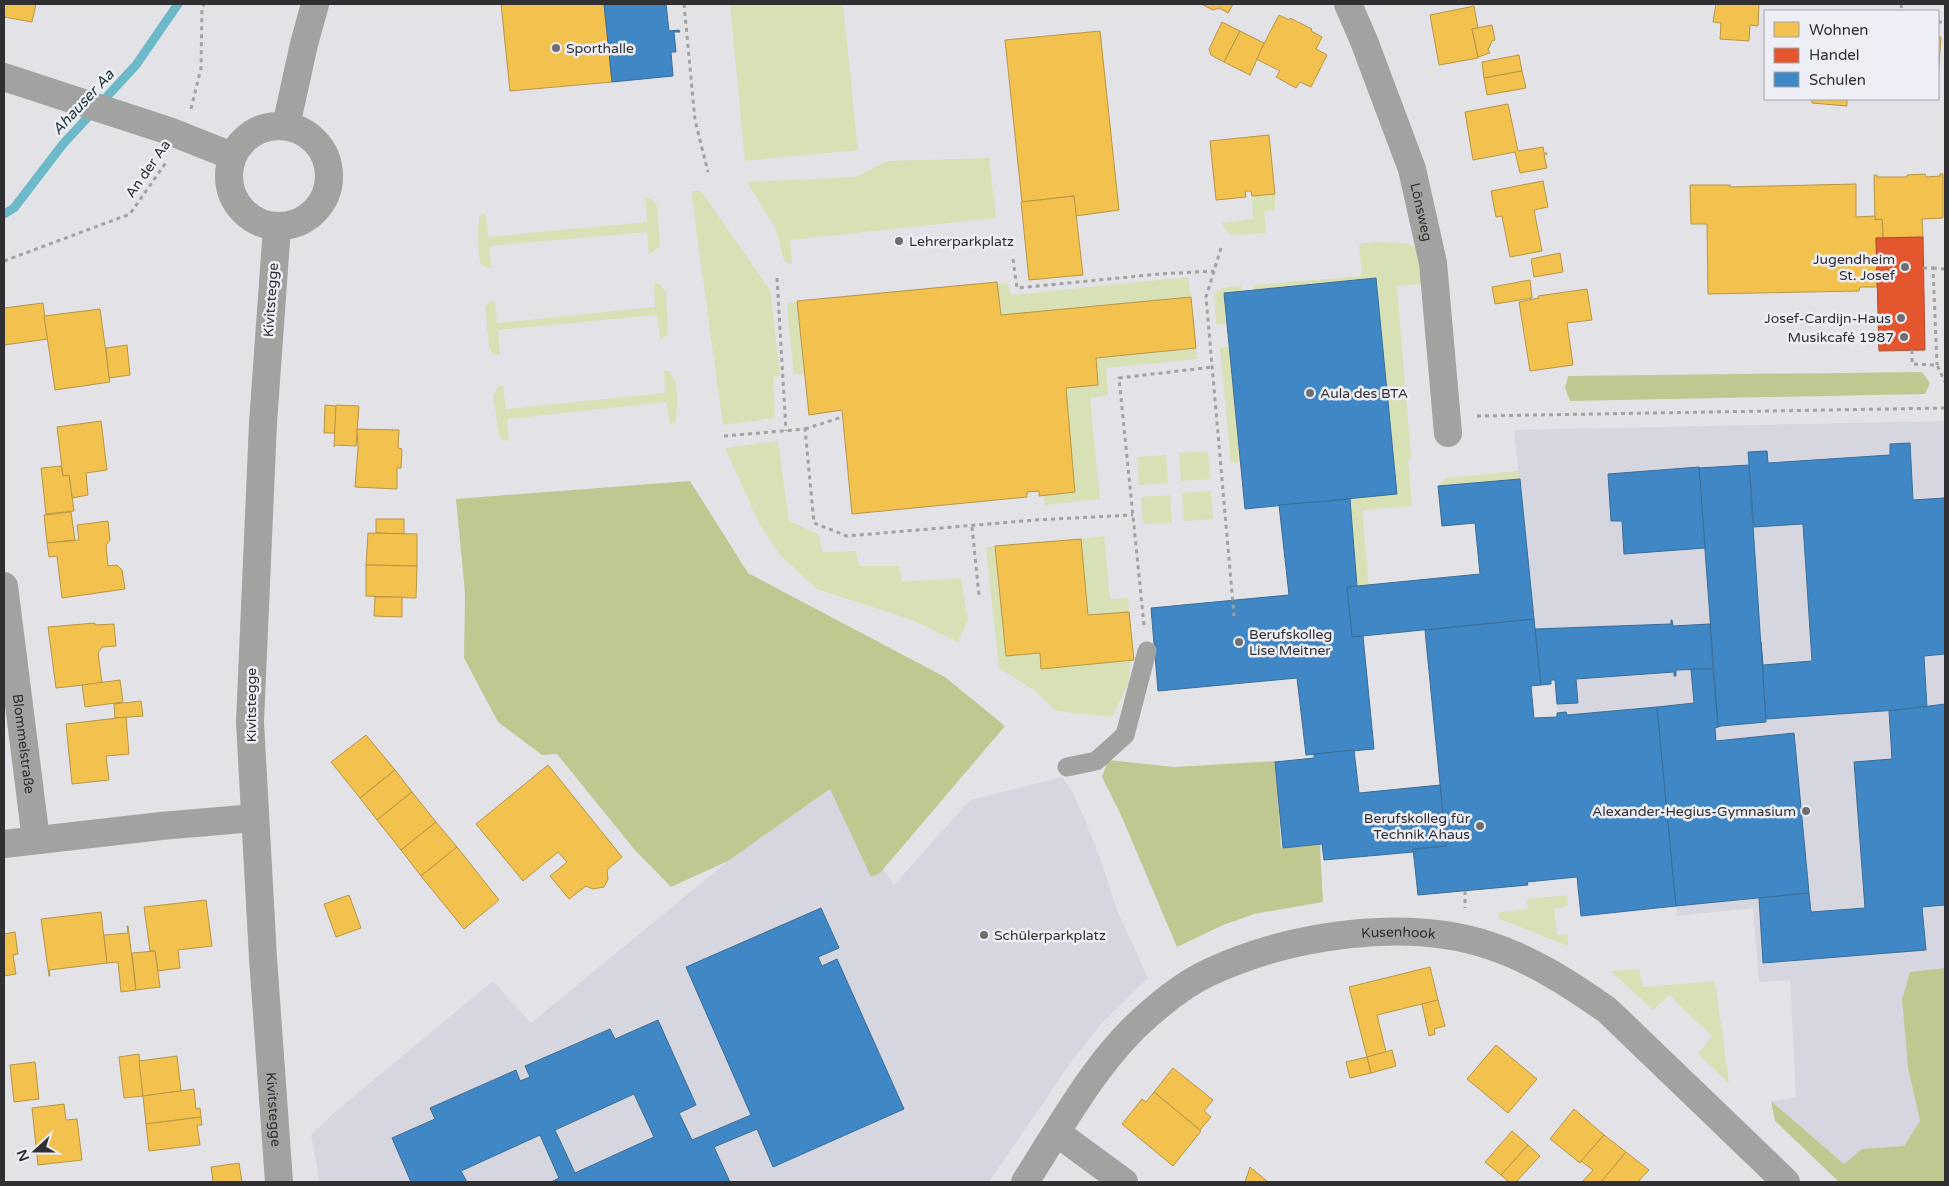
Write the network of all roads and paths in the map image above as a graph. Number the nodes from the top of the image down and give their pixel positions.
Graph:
1 (204, 4) edge
2 (315, 4) edge
3 (684, 4) edge
4 (1348, 4) edge
5 (15, 80) edge
6 (286, 126) junction
7 (176, 134) junction
8 (232, 156) junction
9 (708, 172) dead end
10 (276, 226) junction
11 (1221, 248) dead end
12 (1013, 259) dead end
13 (4, 261) edge
14 (1923, 268) dead end
15 (1933, 268) junction
16 (1945, 269) edge
17 (1214, 271) junction
18 (777, 278) dead end
19 (1912, 350) dead end
20 (1937, 365) junction
21 (1213, 367) junction
22 (1945, 382) edge
23 (1945, 408) edge
24 (842, 417) dead end
25 (1447, 424) joint
26 (805, 429) junction
27 (786, 431) junction
28 (724, 436) dead end
29 (1133, 514) junction
30 (972, 527) junction
31 (4, 586) edge
32 (979, 595) dead end
33 (1234, 616) dead end
34 (1144, 625) dead end
35 (1147, 652) dead end
36 (1067, 767) dead end
37 (254, 818) junction
38 (36, 840) junction
39 (4, 844) edge
40 (1057, 1133) junction
41 (1121, 1180) edge
42 (279, 1182) edge
43 (1025, 1182) edge
44 (1786, 1182) edge

1 - 7 path, An der Aa
2 - 6 street
3 - 9 path
4 - 25 street, Lönsweg
5 - 7 street
6 - 8 street
6 - 10 street
7 - 8 street
7 - 13 path, An der Aa
8 - 10 street
10 - 37 street, Kivitstegge
11 - 17 path
12 - 17 path
14 - 15 path
15 - 16 path
15 - 20 path
17 - 21 path
18 - 27 path
19 - 20 path
20 - 22 path
21 - 29 path
21 - 33 path
23 - 25 path
24 - 26 path
26 - 27 path
26 - 30 path
27 - 28 path
29 - 30 path
29 - 34 path
30 - 32 path
31 - 38 street, Blommelstraße
35 - 36 lane
37 - 38 street
37 - 42 street, Kivitstegge
38 - 39 street
40 - 41 street
40 - 43 street, Kusenhook
40 - 44 street, Kusenhook

